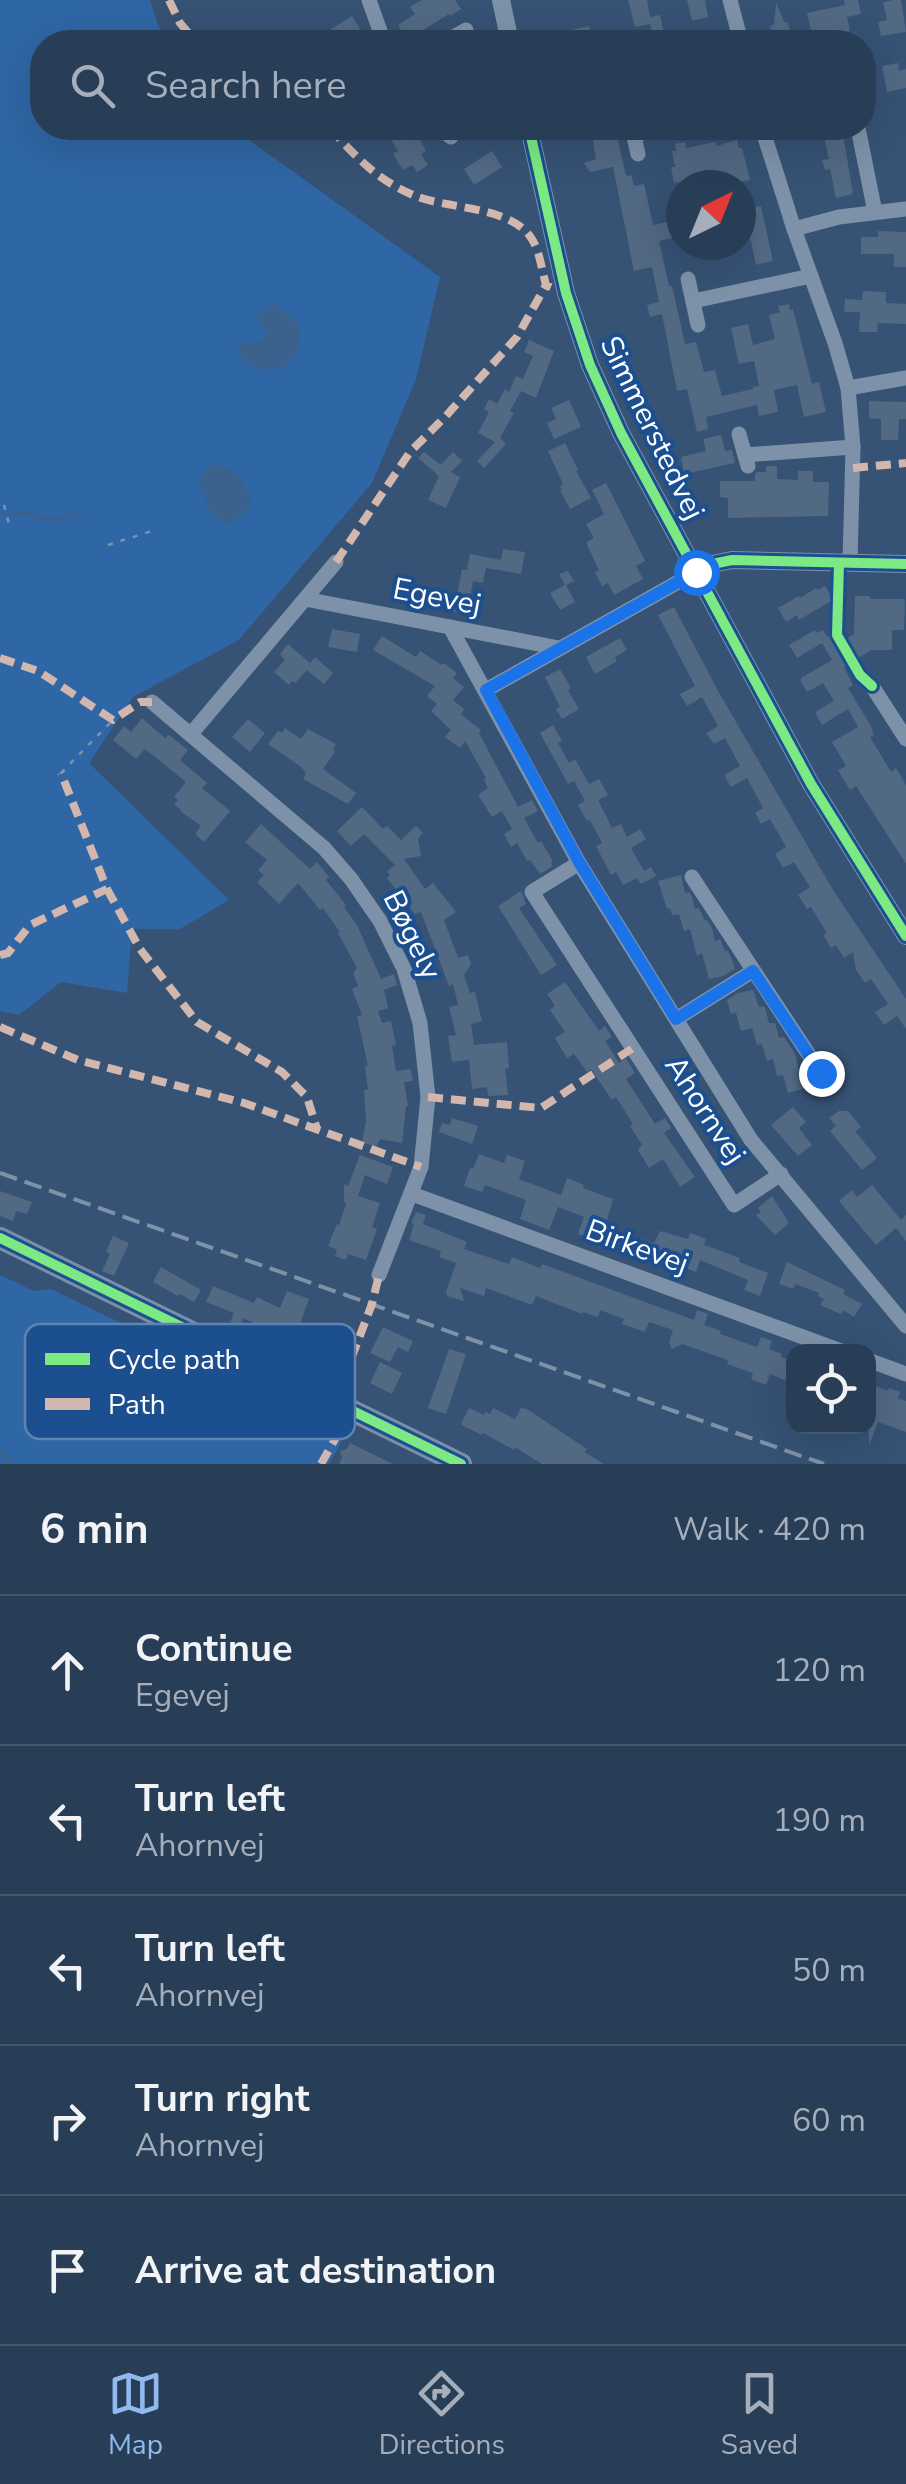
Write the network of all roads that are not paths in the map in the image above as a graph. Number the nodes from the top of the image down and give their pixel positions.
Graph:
1 (369, 0) edge
2 (501, 0) edge
3 (730, 0) edge
4 (380, 30) edge
5 (507, 30) edge
6 (737, 30) edge
7 (531, 140) edge
8 (635, 140) edge
9 (766, 140) edge
10 (860, 140) edge
11 (638, 154) dead end
12 (906, 209) edge
13 (875, 212) junction
14 (794, 229) junction
15 (811, 276) junction
16 (688, 279) dead end
17 (693, 301) junction
18 (698, 325) dead end
19 (906, 378) edge
20 (848, 388) junction
21 (740, 434) dead end
22 (853, 447) junction
23 (336, 562) dead end
24 (850, 563) junction
25 (906, 564) edge
26 (694, 570) junction
27 (304, 599) junction
28 (450, 628) junction
29 (560, 648) junction
30 (872, 686) dead end
31 (486, 690) junction
32 (152, 702) dead end
33 (192, 734) junction
34 (906, 739) edge
35 (579, 862) junction
36 (692, 877) dead end
37 (906, 936) edge
38 (753, 971) junction
39 (676, 1019) junction
40 (821, 1073) dead end
41 (782, 1174) junction
42 (412, 1194) junction
43 (0, 1238) edge
44 (379, 1275) dead end
45 (175, 1324) edge
46 (906, 1326) edge
47 (822, 1344) edge
48 (876, 1363) edge
49 (906, 1374) edge
50 (355, 1412) edge
51 (461, 1464) edge

1 - 4 street
2 - 5 street
3 - 6 street
7 - 26 street, Simmerstedvej
8 - 11 street
9 - 14 street
10 - 13 street
12 - 13 street
13 - 14 street
14 - 15 street
15 - 17 street
15 - 20 street
16 - 17 street
17 - 18 street
19 - 20 street
20 - 22 street
21 - 22 street
22 - 24 street
23 - 27 street
24 - 25 street
24 - 26 street
26 - 29 street
26 - 37 street, Simmerstedvej
27 - 28 street, Egevej
27 - 33 street
28 - 29 street, Egevej
28 - 31 street, Ahornvej
29 - 31 street
30 - 34 street
31 - 35 street, Ahornvej
32 - 33 street, Bøgely
33 - 42 street, Bøgely
35 - 39 street, Ahornvej
35 - 41 street, Ahornvej
36 - 38 street
38 - 39 street, Ahornvej
38 - 40 street
39 - 41 street, Ahornvej
41 - 46 street, Ahornvej
42 - 44 street, Bøgely
42 - 47 street, Birkevej
43 - 45 main road
48 - 49 street
50 - 51 main road

